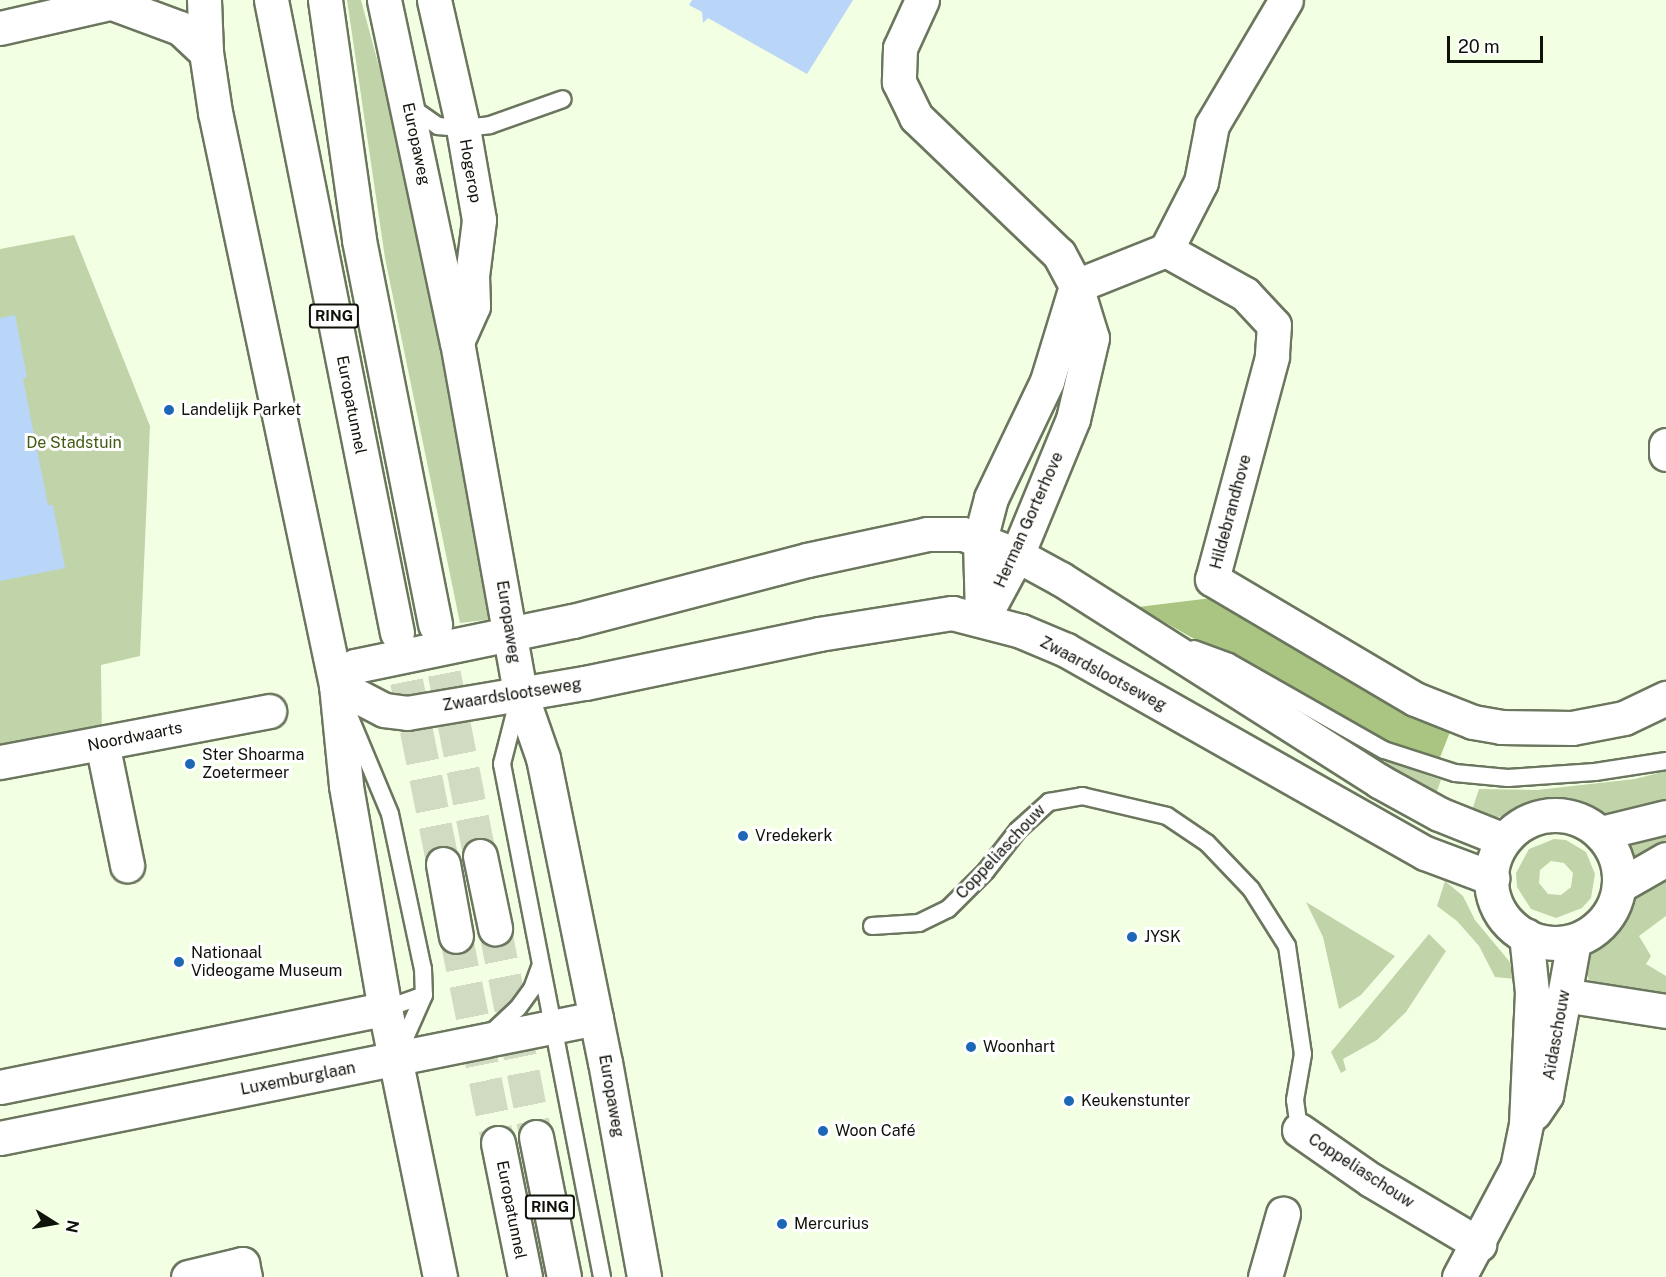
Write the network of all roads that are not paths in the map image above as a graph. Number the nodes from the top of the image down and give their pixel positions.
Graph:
1 (204, 0) edge
2 (271, 0) edge
3 (325, 0) edge
4 (384, 0) edge
5 (434, 0) edge
6 (922, 0) edge
7 (1286, 0) edge
8 (118, 2) edge
9 (0, 28) edge
10 (206, 52) junction
11 (563, 99) dead end
12 (408, 105) junction
13 (463, 128) junction
14 (1166, 250) junction
15 (1076, 286) junction
16 (457, 342) junction
17 (1666, 445) edge
18 (1666, 454) edge
19 (980, 540) junction
20 (1017, 555) junction
21 (982, 620) junction
22 (435, 625) tunnel mouth
23 (397, 633) tunnel mouth
24 (508, 633) junction
25 (1155, 636) junction
26 (336, 685) junction
27 (520, 692) junction
28 (1666, 698) edge
29 (269, 711) dead end
30 (102, 743) junction
31 (1666, 760) edge
32 (0, 762) edge
33 (1666, 817) edge
34 (1600, 833) junction
35 (1504, 840) junction
36 (480, 856) tunnel mouth
37 (1666, 859) edge
38 (443, 864) tunnel mouth
39 (127, 865) dead end
40 (1491, 878) junction
41 (1619, 886) junction
42 (872, 926) dead end
43 (495, 928) tunnel mouth
44 (456, 936) tunnel mouth
45 (1526, 936) junction
46 (1574, 940) junction
47 (540, 967) junction
48 (424, 995) junction
49 (1564, 995) junction
50 (385, 1009) junction
51 (1666, 1011) edge
52 (596, 1018) junction
53 (553, 1025) junction
54 (487, 1037) junction
55 (395, 1060) junction
56 (0, 1087) edge
57 (1526, 1124) junction
58 (1299, 1130) joint
59 (536, 1137) tunnel mouth
60 (0, 1138) edge
61 (498, 1143) tunnel mouth
62 (1283, 1214) dead end
63 (1479, 1244) junction
64 (188, 1277) edge
65 (245, 1277) edge
66 (440, 1277) edge
67 (525, 1277) edge
68 (564, 1277) edge
69 (602, 1277) edge
70 (644, 1277) edge
71 (1265, 1277) edge
72 (1460, 1277) edge

1 - 10 main road
2 - 23 main road, Europatunnel / RING
3 - 22 main road, RING
4 - 12 main road, Europaweg
5 - 13 main road, Hogerop
6 - 15 main road, Herman Gorterhove
7 - 14 main road
8 - 9 main road
8 - 10 main road
10 - 26 main road
11 - 13 lane
12 - 13 lane
12 - 16 main road, Europaweg
13 - 16 main road, Hogerop
14 - 15 main road
14 - 28 main road, Hildebrandhove
15 - 19 main road, Herman Gorterhove
15 - 20 main road, Herman Gorterhove
16 - 24 main road, Europaweg
17 - 18 main road
19 - 20 main road
19 - 21 main road, Herman Gorterhove
19 - 24 main road
20 - 21 main road, Herman Gorterhove
20 - 25 main road
21 - 27 main road, Zwaardslootseweg
21 - 40 main road, Zwaardslootseweg
24 - 26 main road
24 - 27 main road, Europaweg
25 - 31 lane
25 - 35 main road
26 - 27 main road, Zwaardslootseweg
26 - 48 lane
26 - 50 main road
27 - 47 lane
27 - 52 main road, Europaweg
29 - 30 main road, Noordwaarts
30 - 32 main road, Noordwaarts
30 - 39 main road
33 - 34 main road
34 - 35 main road
34 - 41 main road
35 - 40 main road
36 - 43 main road
37 - 41 main road
38 - 44 main road
40 - 45 main road
41 - 46 main road
42 - 58 lane, Coppeliaschouw
45 - 46 main road
45 - 57 main road, Aïdaschouw
46 - 49 main road, Aïdaschouw
47 - 53 lane
47 - 54 lane
48 - 50 lane
48 - 55 lane
49 - 51 main road
49 - 57 main road, Aïdaschouw
50 - 55 main road
50 - 56 main road
52 - 53 main road, Luxemburglaan
52 - 70 main road, Europaweg
53 - 54 main road, Luxemburglaan
53 - 69 lane
54 - 55 main road, Luxemburglaan
55 - 60 main road, Luxemburglaan
55 - 66 main road
57 - 63 main road, Aïdaschouw
58 - 63 main road, Coppeliaschouw
59 - 68 main road, RING
61 - 67 main road, Europatunnel / RING
62 - 71 main road
63 - 72 main road, Aïdaschouw
64 - 65 main road

